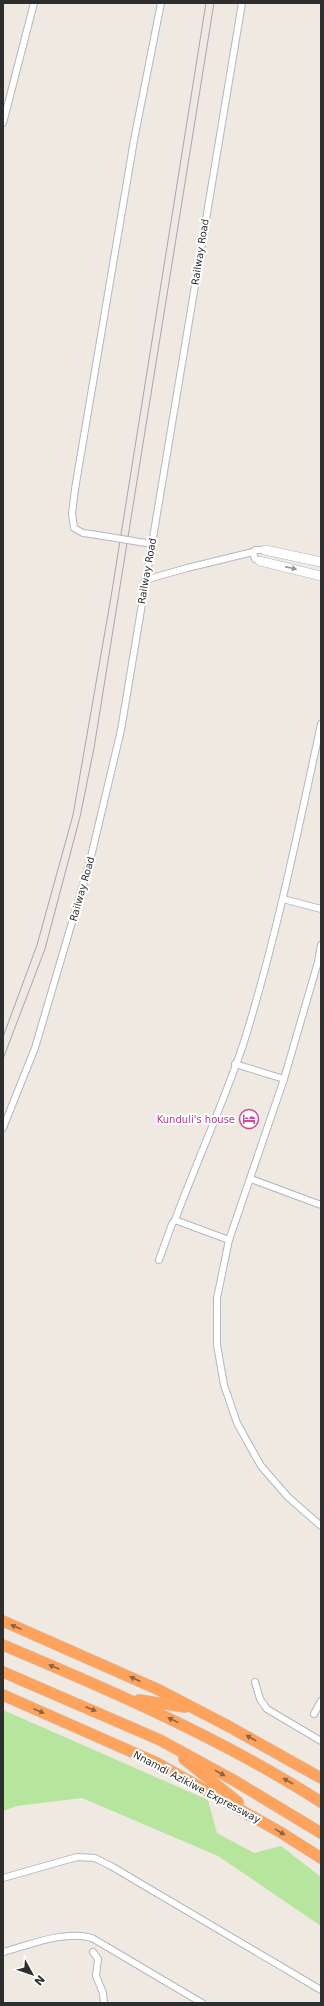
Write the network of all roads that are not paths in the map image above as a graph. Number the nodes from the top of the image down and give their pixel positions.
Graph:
1 (34, 3) edge
2 (161, 3) edge
3 (242, 3) edge
4 (3, 123) edge
5 (152, 544) junction
6 (265, 550) joint
7 (253, 552) junction
8 (260, 561) joint
9 (321, 562) edge
10 (321, 576) edge
11 (146, 580) junction
12 (321, 724) edge
13 (320, 732) edge
14 (283, 899) junction
15 (321, 909) edge
16 (321, 945) edge
17 (319, 963) edge
18 (235, 1064) junction
19 (284, 1079) junction
20 (3, 1128) edge
21 (251, 1179) junction
22 (321, 1205) edge
23 (175, 1220) junction
24 (229, 1240) junction
25 (159, 1260) dead end
26 (321, 1526) edge
27 (3, 1621) edge
28 (3, 1645) edge
29 (3, 1672) edge
30 (255, 1682) dead end
31 (3, 1695) edge
32 (127, 1698) junction
33 (321, 1701) edge
34 (196, 1709) junction
35 (314, 1714) dead end
36 (160, 1740) junction
37 (321, 1741) edge
38 (321, 1778) edge
39 (321, 1802) edge
40 (264, 1823) junction
41 (321, 1833) edge
42 (321, 1858) edge
43 (3, 1878) edge
44 (3, 1952) edge
45 (93, 1952) dead end
46 (321, 1990) edge
47 (104, 2003) edge
48 (202, 2003) edge

1 - 4 street
2 - 5 street, bridge
3 - 5 street, Railway Road
5 - 11 street, Railway Road
6 - 7 street
6 - 9 street
7 - 8 street
7 - 11 street
8 -> 10 street
11 - 20 street, Railway Road
12 - 13 street
13 - 14 street
14 - 15 street
14 - 18 street
16 - 17 street
17 - 19 street
18 - 19 street
18 - 23 street
19 - 21 street
21 - 22 street
21 - 24 street
23 - 24 street
23 - 25 street
24 - 26 street
34 -> 27 highway
32 -> 28 highway
29 -> 36 highway
30 - 37 street
31 -> 40 highway, Nnamdi Azikiwe Expressway
32 - 34 highway
39 -> 32 highway
33 - 35 street
38 -> 34 highway
36 - 40 highway
36 -> 41 highway
40 -> 42 highway, Nnamdi Azikiwe Expressway
43 - 46 street
44 - 48 street
45 - 47 street

